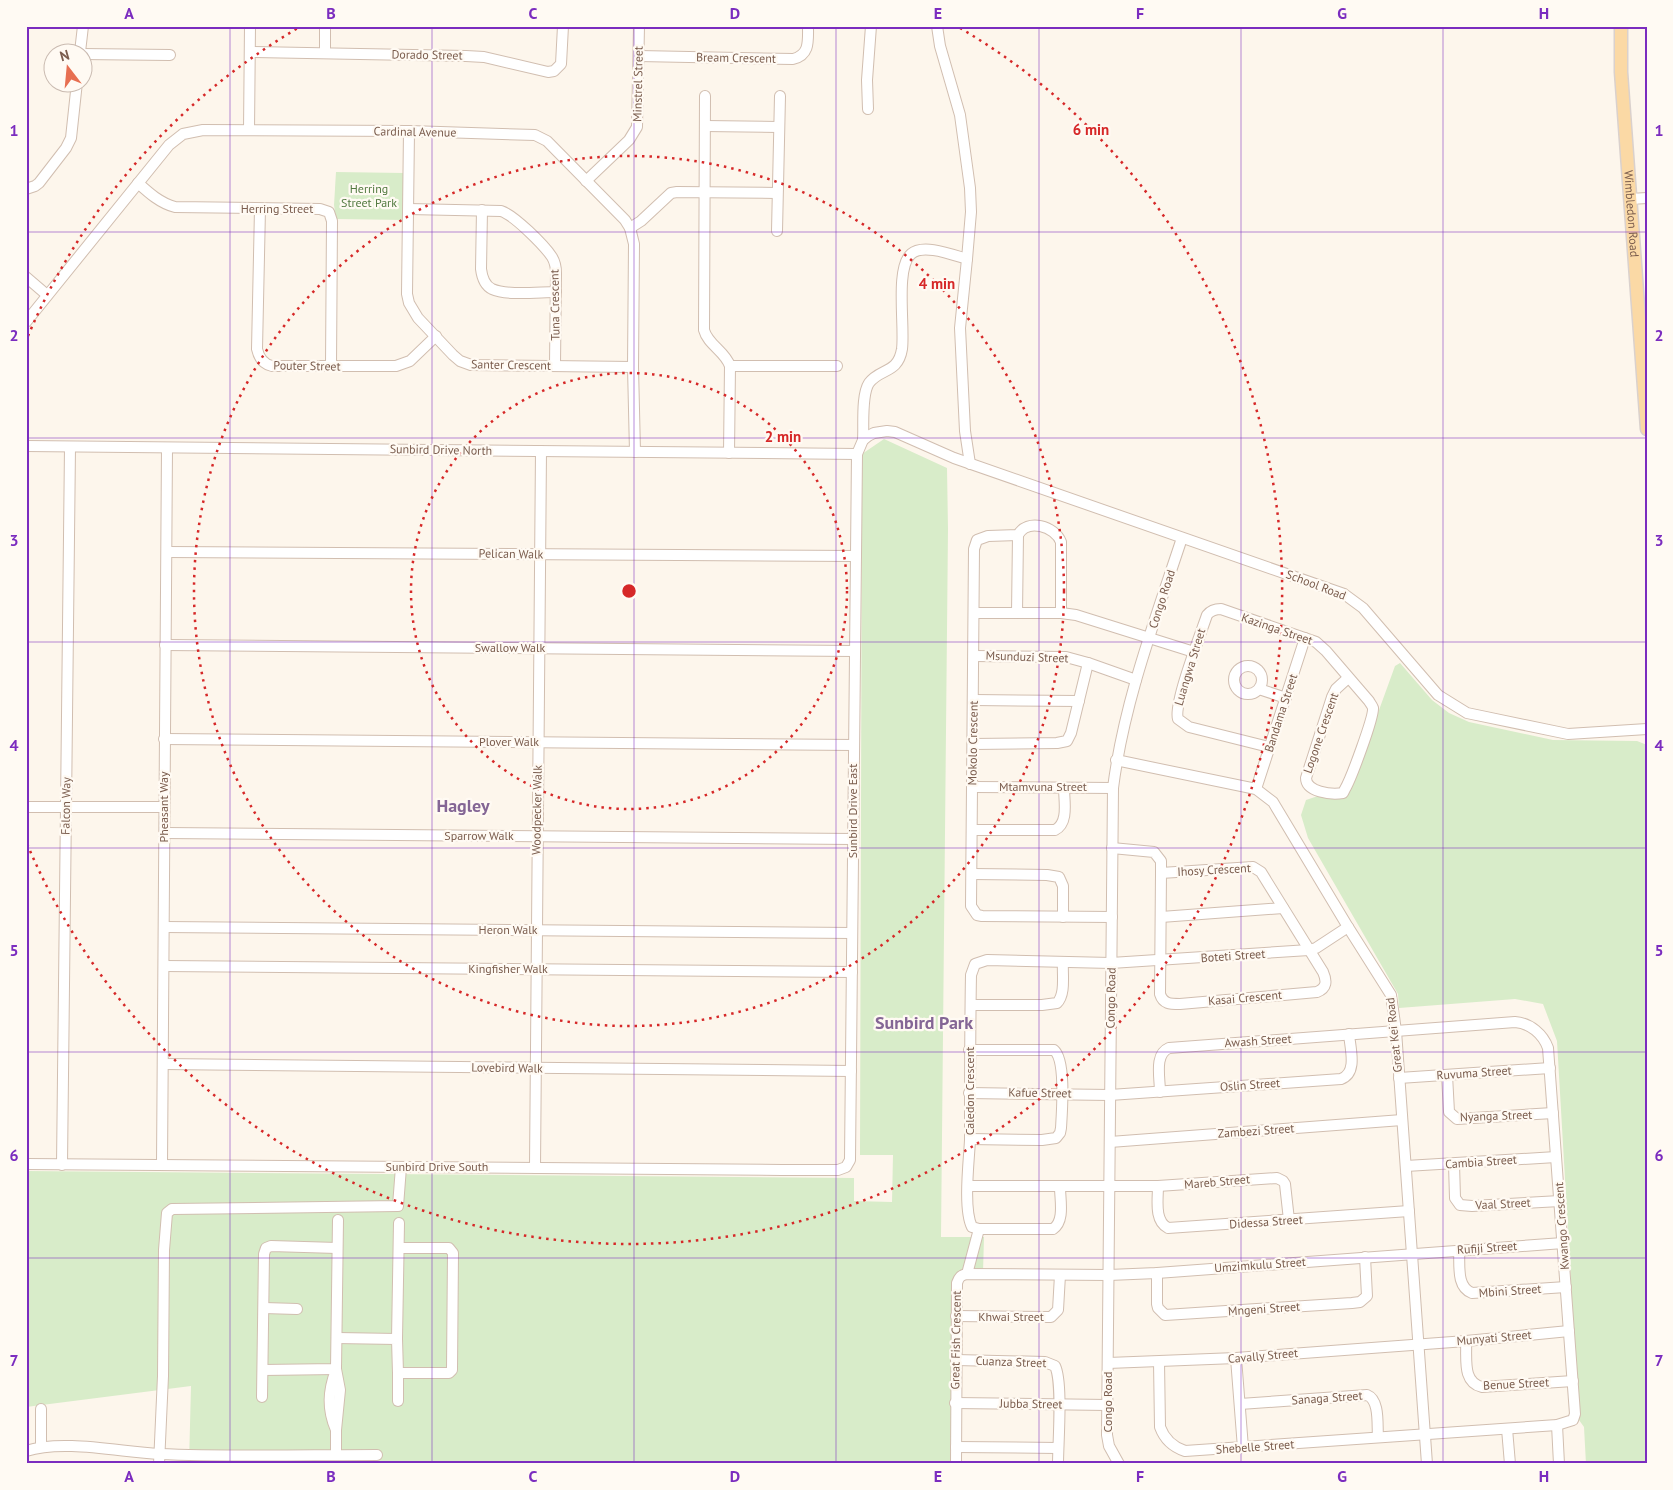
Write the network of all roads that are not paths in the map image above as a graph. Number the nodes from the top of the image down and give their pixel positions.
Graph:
1 (83, 26) edge
2 (250, 26) edge
3 (325, 26) edge
4 (563, 26) edge
5 (639, 26) edge
6 (808, 26) edge
7 (871, 26) edge
8 (937, 26) edge
9 (1621, 26) edge
10 (82, 42) edge
11 (251, 52) junction
12 (92, 53) edge
13 (325, 53) junction
14 (170, 55) dead end
15 (638, 56) junction
16 (76, 92) edge
17 (705, 96) dead end
18 (780, 96) dead end
19 (868, 109) dead end
20 (705, 126) junction
21 (779, 128) junction
22 (249, 130) junction
23 (409, 132) junction
24 (586, 181) junction
25 (138, 183) junction
26 (26, 189) edge
27 (704, 192) junction
28 (777, 193) junction
29 (1647, 198) edge
30 (1630, 199) junction
31 (260, 209) junction
32 (409, 210) junction
33 (482, 210) junction
34 (630, 228) junction
35 (777, 231) dead end
36 (967, 259) junction
37 (26, 277) edge
38 (556, 292) junction
39 (47, 295) junction
40 (26, 322) edge
41 (436, 336) junction
42 (331, 366) junction
43 (555, 366) junction
44 (730, 366) junction
45 (837, 366) dead end
46 (633, 367) junction
47 (1646, 397) edge
48 (1647, 429) edge
49 (863, 440) junction
50 (26, 446) edge
51 (70, 447) junction
52 (167, 448) junction
53 (541, 451) junction
54 (634, 452) junction
55 (729, 453) junction
56 (856, 454) junction
57 (970, 464) junction
58 (1018, 536) junction
59 (1182, 538) junction
60 (167, 552) junction
61 (539, 555) junction
62 (856, 556) junction
63 (1212, 610) joint
64 (974, 613) junction
65 (1017, 613) junction
66 (1061, 613) junction
67 (1149, 638) junction
68 (1305, 638) junction
69 (165, 645) junction
70 (539, 648) junction
71 (855, 650) junction
72 (1194, 652) junction
73 (974, 656) junction
74 (1088, 663) junction
75 (1348, 678) junction
76 (1136, 680) junction
77 (1259, 689) dead end
78 (1286, 698) junction
79 (974, 700) junction
80 (1079, 701) junction
81 (1372, 708) joint
82 (1647, 729) edge
83 (164, 739) junction
84 (538, 742) junction
85 (973, 744) junction
86 (854, 745) junction
87 (1270, 746) junction
88 (1116, 760) junction
89 (973, 787) junction
90 (1064, 788) junction
91 (1113, 788) junction
92 (1256, 789) junction
93 (26, 806) edge
94 (67, 807) junction
95 (164, 807) junction
96 (972, 830) junction
97 (165, 833) junction
98 (537, 836) junction
99 (853, 839) junction
100 (1112, 848) junction
101 (1161, 873) junction
102 (972, 874) junction
103 (1283, 908) junction
104 (1063, 917) junction
105 (1112, 917) junction
106 (1161, 917) junction
107 (164, 927) junction
108 (1348, 927) junction
109 (536, 930) junction
110 (852, 933) junction
111 (1309, 950) junction
112 (1161, 961) junction
113 (1063, 962) junction
114 (1111, 963) junction
115 (164, 966) junction
116 (536, 969) junction
117 (852, 972) junction
118 (970, 1005) junction
119 (1396, 1031) junction
120 (1349, 1034) junction
121 (969, 1050) junction
122 (163, 1064) junction
123 (1550, 1068) junction
124 (536, 1069) junction
125 (851, 1071) junction
126 (1447, 1075) junction
127 (1399, 1078) junction
128 (1160, 1092) junction
129 (969, 1093) junction
130 (1062, 1093) junction
131 (1110, 1095) junction
132 (1553, 1113) junction
133 (1402, 1120) junction
134 (970, 1139) junction
135 (1110, 1142) junction
136 (1556, 1156) junction
137 (26, 1164) edge
138 (1454, 1164) junction
139 (62, 1165) junction
140 (162, 1166) junction
141 (1406, 1166) junction
142 (401, 1167) junction
143 (846, 1167) joint
144 (535, 1168) junction
145 (968, 1186) junction
146 (1158, 1186) junction
147 (1060, 1187) junction
148 (1109, 1187) junction
149 (1560, 1201) junction
150 (1409, 1211) junction
151 (338, 1220) dead end
152 (1289, 1220) junction
153 (399, 1223) dead end
154 (979, 1229) junction
155 (1563, 1242) junction
156 (337, 1248) junction
157 (399, 1248) junction
158 (1459, 1250) junction
159 (1412, 1254) junction
160 (1365, 1257) junction
161 (1157, 1273) junction
162 (968, 1274) junction
163 (1060, 1275) junction
164 (1108, 1275) junction
165 (1566, 1287) junction
166 (264, 1308) junction
167 (296, 1309) dead end
168 (956, 1316) junction
169 (1570, 1331) junction
170 (337, 1338) junction
171 (397, 1339) junction
172 (1466, 1341) junction
173 (1419, 1345) junction
174 (1236, 1358) junction
175 (956, 1360) junction
176 (1159, 1362) junction
177 (1108, 1363) junction
178 (336, 1369) junction
179 (263, 1370) junction
180 (398, 1374) junction
181 (1573, 1381) junction
182 (262, 1397) dead end
183 (398, 1401) dead end
184 (955, 1403) junction
185 (1059, 1404) junction
186 (1240, 1404) junction
187 (1107, 1405) junction
188 (40, 1409) dead end
189 (1557, 1425) junction
190 (1507, 1428) junction
191 (1425, 1433) junction
192 (1378, 1437) junction
193 (41, 1447) junction
194 (956, 1447) junction
195 (1058, 1448) junction
196 (1243, 1448) junction
197 (26, 1451) edge
198 (336, 1455) junction
199 (376, 1455) dead end
200 (159, 1459) edge
201 (956, 1464) edge
202 (1058, 1464) edge
203 (1119, 1464) edge
204 (1427, 1464) edge
205 (1510, 1464) edge
206 (1559, 1464) edge

1 - 10 street
2 - 11 street
3 - 13 street
4 - 13 street, Dorado Street
5 - 15 street, Minstrel Street
6 - 15 street, Bream Crescent
7 - 19 street
8 - 36 street
9 - 30 main road, Wimbledon Road
11 - 13 street, Dorado Street
11 - 22 street
12 - 14 street
15 - 24 street, Minstrel Street
16 - 26 street
17 - 20 street
18 - 21 street
20 - 21 street
20 - 27 street
21 - 28 street
22 - 23 street, Cardinal Avenue
22 - 25 street, Cardinal Avenue
23 - 24 street, Cardinal Avenue
23 - 32 street, Santer Crescent
24 - 34 street, Cardinal Avenue
25 - 31 street, Herring Street
25 - 39 street, Cardinal Avenue
27 - 28 street
27 - 34 street
27 - 44 street
28 - 35 street
29 - 30 street
30 - 47 main road, Wimbledon Road
31 - 42 street, Pouter Street
31 - 42 street, Herring Street
32 - 33 street, Tuna Crescent
32 - 41 street, Santer Crescent
33 - 38 street, Tuna Crescent
33 - 38 street
34 - 46 street
36 - 49 street
36 - 57 street
37 - 39 street
38 - 43 street, Tuna Crescent
39 - 40 street, Cardinal Avenue
41 - 42 street, Pouter Street
41 - 43 street, Santer Crescent
43 - 46 street, Santer Crescent
44 - 45 street
44 - 55 street
46 - 54 street
47 - 48 main road, Wimbledon Road
49 - 56 street
49 - 57 street, School Road
50 - 51 street, Sunbird Drive North
51 - 52 street, Sunbird Drive North
51 - 94 street, Falcon Way
52 - 53 street, Sunbird Drive North
52 - 60 street, Pheasant Way
53 - 54 street, Sunbird Drive North
53 - 61 street, Woodpecker Walk
54 - 55 street, Sunbird Drive North
55 - 56 street, Sunbird Drive North
56 - 62 street, Sunbird Drive East
57 - 59 street, School Road
58 - 64 street, Mokolo Crescent
58 - 65 street
58 - 66 street
59 - 67 street, Congo Road
59 - 82 street, School Road
60 - 61 street, Pelican Walk
60 - 69 street, Pheasant Way
61 - 62 street, Pelican Walk
61 - 70 street, Woodpecker Walk
62 - 71 street, Sunbird Drive East
63 - 68 street, Kazinga Street
63 - 72 street, Luangwa Street
64 - 65 street
64 - 73 street, Mokolo Crescent
65 - 66 street
66 - 67 street
67 - 72 street
67 - 76 street, Congo Road
68 - 75 street, Kazinga Street
68 - 78 street, Bandama Street
69 - 70 street, Swallow Walk
69 - 83 street, Pheasant Way
70 - 71 street, Swallow Walk
70 - 84 street, Woodpecker Walk
71 - 86 street, Sunbird Drive East
72 - 87 street, Luangwa Street
73 - 74 street, Msunduzi Street
73 - 79 street, Mokolo Crescent
74 - 76 street, Msunduzi Street
74 - 80 street
75 - 81 street, Kazinga Street
75 - 81 street, Logone Crescent
76 - 88 street, Congo Road
77 - 78 street
78 - 87 street, Bandama Street
79 - 80 street
79 - 85 street, Mokolo Crescent
80 - 85 street
83 - 84 street, Plover Walk
83 - 95 street, Pheasant Way
84 - 86 street, Plover Walk
84 - 98 street, Woodpecker Walk
85 - 89 street, Mokolo Crescent
86 - 99 street, Sunbird Drive East
87 - 92 street, Bandama Street
88 - 91 street, Congo Road
88 - 92 street, Great Kei Road
89 - 90 street, Mtamvuna Street
89 - 96 street, Mokolo Crescent
90 - 91 street, Mtamvuna Street
90 - 96 street
91 - 100 street, Congo Road
92 - 108 street, Great Kei Road
93 - 94 street
94 - 95 street
94 - 139 street, Falcon Way
95 - 97 street, Pheasant Way
96 - 102 street, Mokolo Crescent
97 - 98 street, Sparrow Walk
97 - 107 street, Pheasant Way
98 - 99 street, Sparrow Walk
98 - 109 street, Woodpecker Walk
99 - 110 street, Sunbird Drive East
100 - 101 street
100 - 105 street, Congo Road
101 - 103 street, Ihosy Crescent
101 - 106 street, Ihosy Crescent
102 - 104 street
102 - 104 street, Mokolo Crescent
103 - 106 street
103 - 111 street, Ihosy Crescent
104 - 105 street, Mokolo Crescent
105 - 114 street, Congo Road
106 - 112 street, Ihosy Crescent
107 - 109 street, Heron Walk
107 - 115 street, Pheasant Way
108 - 111 street, Boteti Street
108 - 119 street, Great Kei Road
109 - 110 street, Heron Walk
109 - 116 street, Woodpecker Walk
110 - 117 street, Sunbird Drive East
111 - 112 street, Boteti Street
111 - 112 street, Kasai Crescent
112 - 114 street, Boteti Street
113 - 114 street, Caledon Crescent
113 - 118 street
113 - 118 street, Caledon Crescent
114 - 131 street, Congo Road
115 - 116 street, Kingfisher Walk
115 - 122 street, Pheasant Way
116 - 117 street, Kingfisher Walk
116 - 124 street, Woodpecker Walk
117 - 125 street, Sunbird Drive East
118 - 121 street, Caledon Crescent
119 - 120 street, Awash Street
119 - 123 street, Kwango Crescent
119 - 127 street, Great Kei Road
120 - 128 street, Awash Street
120 - 128 street, Oslin Street
121 - 129 street, Caledon Crescent
121 - 130 street
122 - 124 street, Lovebird Walk
122 - 140 street, Pheasant Way
123 - 126 street, Ruvuma Street
123 - 132 street, Kwango Crescent
124 - 125 street, Lovebird Walk
124 - 144 street, Woodpecker Walk
125 - 143 street, Sunbird Drive East
126 - 127 street, Ruvuma Street
126 - 132 street, Nyanga Street
127 - 133 street, Great Kei Road
128 - 131 street, Oslin Street
129 - 130 street, Kafue Street
129 - 134 street, Caledon Crescent
130 - 131 street, Kafue Street
130 - 134 street
131 - 135 street, Congo Road
132 - 136 street, Kwango Crescent
133 - 135 street, Zambezi Street
133 - 141 street, Great Kei Road
134 - 145 street, Caledon Crescent
135 - 148 street, Congo Road
136 - 138 street, Cambia Street
136 - 149 street, Kwango Crescent
137 - 139 street, Sunbird Drive South
138 - 141 street, Cambia Street
138 - 149 street, Vaal Street
139 - 140 street, Sunbird Drive South
140 - 142 street, Sunbird Drive South
141 - 150 street, Great Kei Road
142 - 144 street, Sunbird Drive South
142 - 200 street
143 - 144 street, Sunbird Drive South
145 - 147 street
145 - 154 street, Caledon Crescent
146 - 148 street, Mareb Street
146 - 152 street, Mareb Street
146 - 152 street, Didessa Street
147 - 148 street
147 - 154 street
148 - 164 street, Congo Road
149 - 155 street, Kwango Crescent
150 - 152 street, Didessa Street
150 - 159 street, Great Kei Road
151 - 156 street
153 - 157 street
154 - 162 street
155 - 158 street, Rufiji Street
155 - 165 street, Kwango Crescent
156 - 166 street
156 - 170 street
157 - 171 street
157 - 180 street
158 - 159 street, Rufiji Street
158 - 165 street, Mbini Street
159 - 160 street, Umzimkulu Street
159 - 173 street, Great Kei Road
160 - 161 street, Umzimkulu Street
160 - 161 street, Mngeni Street
161 - 164 street, Umzimkulu Street
162 - 163 street, Great Fish Crescent
162 - 168 street, Great Fish Crescent
163 - 164 street, Great Fish Crescent
163 - 168 street, Khwai Street
164 - 177 street, Congo Road
165 - 169 street, Kwango Crescent
166 - 167 street
166 - 179 street
168 - 175 street, Great Fish Crescent
169 - 172 street, Munyati Street
169 - 181 street, Kwango Crescent
170 - 171 street
170 - 178 street
171 - 180 street
172 - 173 street, Munyati Street
172 - 181 street, Benue Street
173 - 174 street, Cavally Street
173 - 191 street, Great Kei Road
174 - 176 street, Cavally Street
174 - 186 street
175 - 184 street, Great Fish Crescent
175 - 185 street, Cuanza Street
176 - 177 street, Cavally Street
176 - 196 street, Shebelle Street
177 - 187 street, Congo Road
178 - 179 street
178 - 198 street
179 - 182 street
180 - 183 street
181 - 189 street, Kwango Crescent
184 - 185 street, Jubba Street
184 - 194 street, Great Fish Crescent
185 - 187 street, Jubba Street
185 - 195 street, Cuanza Street
186 - 192 street, Sanaga Street
186 - 196 street
187 - 203 street, Congo Road
188 - 193 street
189 - 190 street
189 - 206 street
190 - 191 street
190 - 205 street
191 - 192 street, Shebelle Street
191 - 204 street, Great Kei Road
192 - 196 street, Shebelle Street
193 - 197 street
193 - 200 street
194 - 195 street
194 - 201 street, Great Fish Crescent
195 - 202 street, Cuanza Street
198 - 199 street
198 - 200 street

